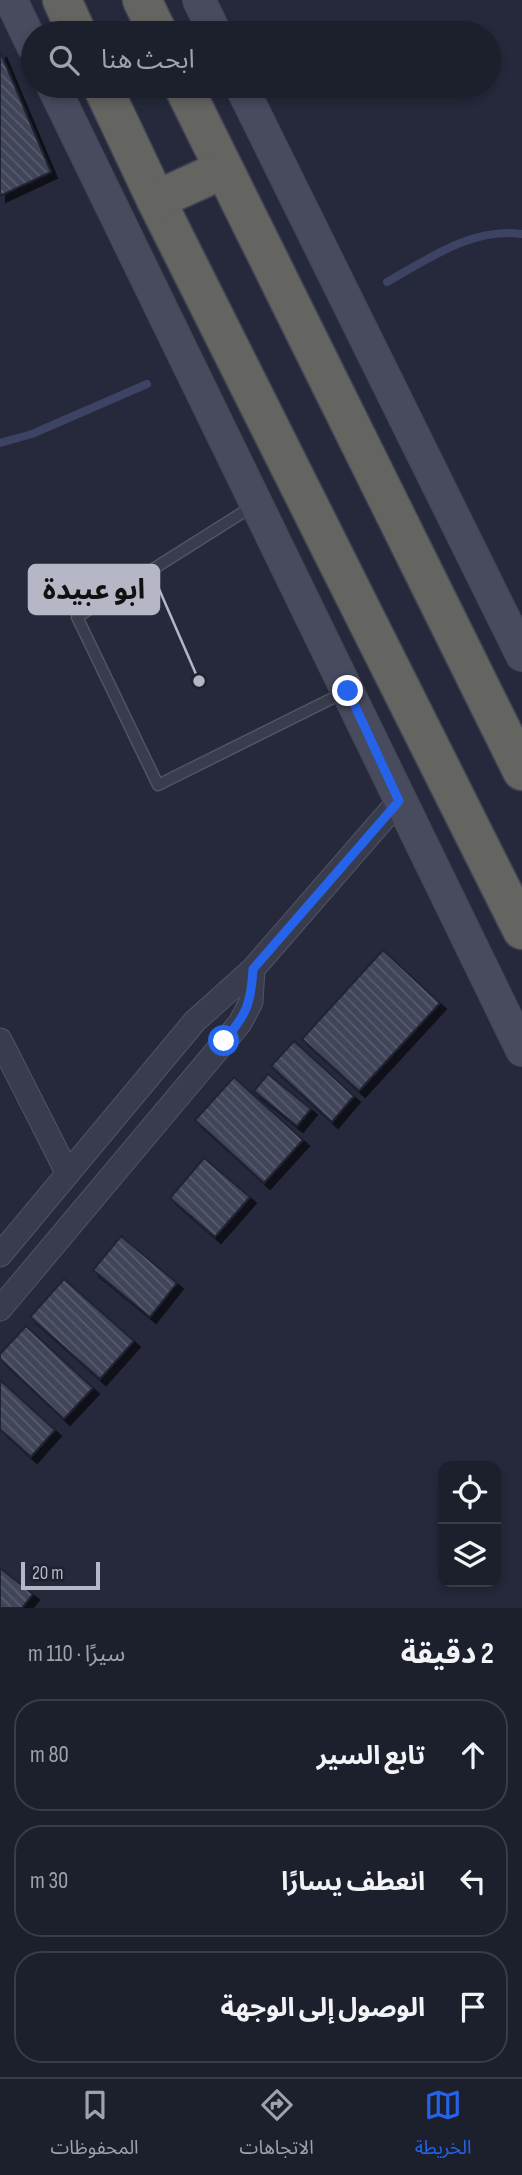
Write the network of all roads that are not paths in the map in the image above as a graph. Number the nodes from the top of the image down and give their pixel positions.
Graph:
1 (11, 0) edge
2 (62, 0) edge
3 (142, 0) edge
4 (199, 0) edge
5 (21, 21) edge
6 (72, 21) edge
7 (152, 21) edge
8 (209, 21) edge
9 (59, 98) edge
10 (108, 98) edge
11 (189, 98) edge
12 (247, 98) edge
13 (222, 170) junction
14 (156, 200) junction
15 (256, 505) junction
16 (522, 655) edge
17 (348, 691) junction
18 (522, 771) edge
19 (399, 801) junction
20 (522, 930) edge
21 (253, 969) junction
22 (0, 1040) edge
23 (522, 1050) edge
24 (67, 1172) junction
25 (0, 1255) edge
26 (0, 1309) edge

1 - 5 main road
2 - 6 highway
3 - 7 highway
4 - 8 main road
9 - 15 main road
10 - 14 highway
11 - 13 highway
12 - 16 main road
13 - 14 highway
13 - 18 highway
14 - 20 highway
15 - 17 main road
15 - 17 lane
17 - 19 main road
19 - 21 street
19 - 23 main road
21 - 24 street
21 - 26 street
22 - 24 street
24 - 25 street

